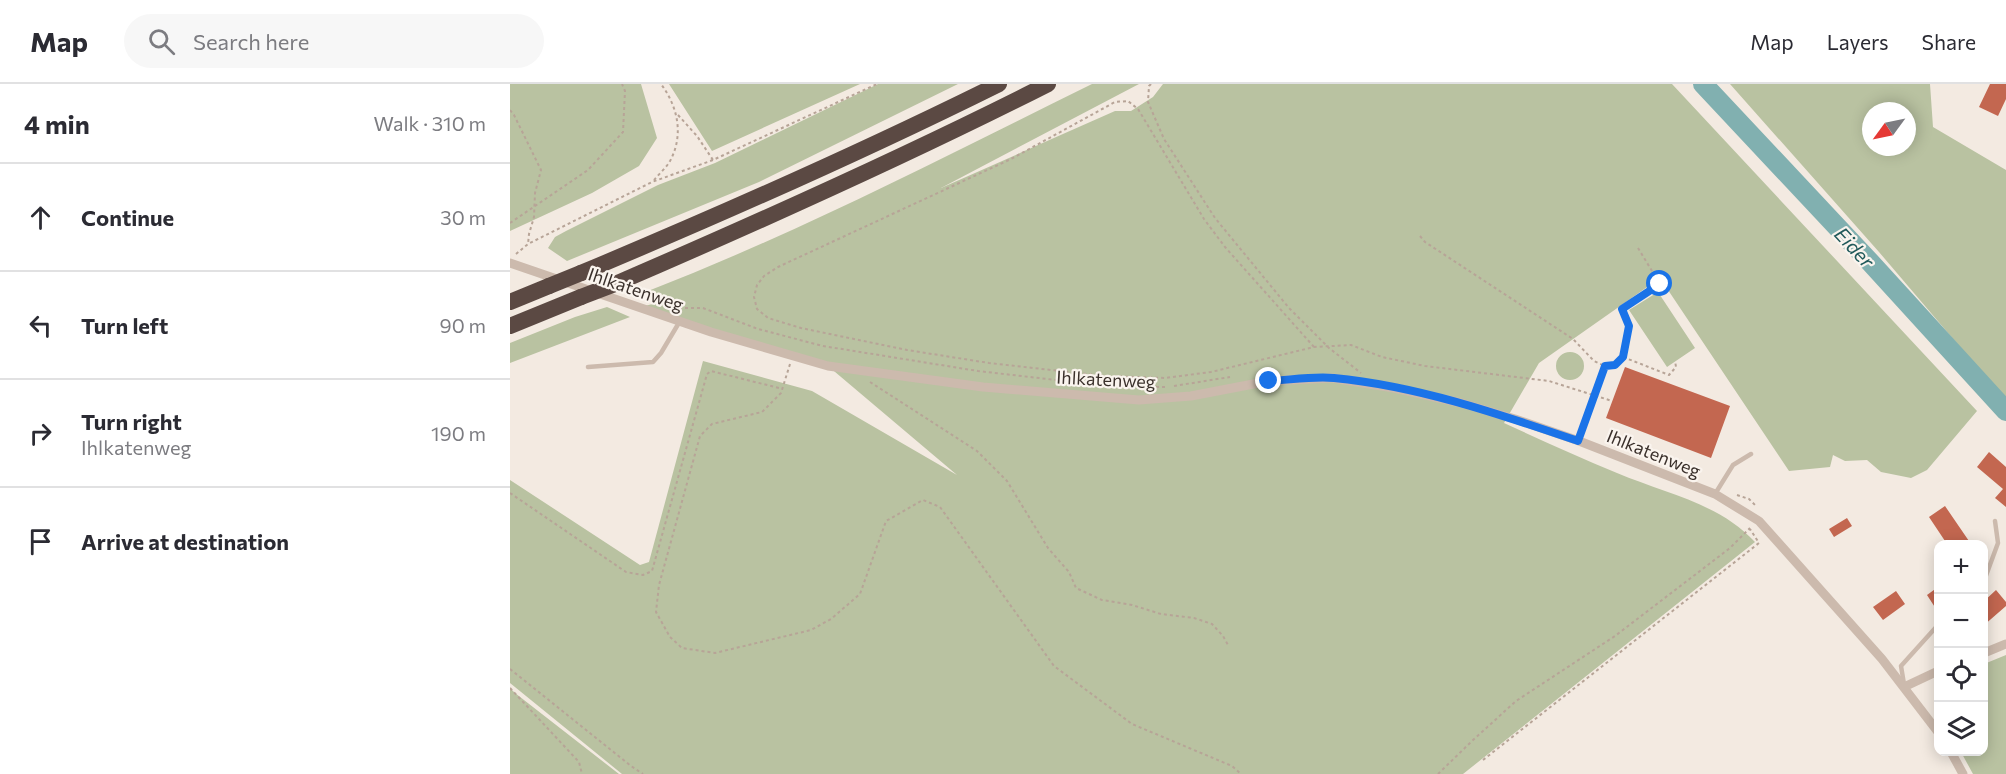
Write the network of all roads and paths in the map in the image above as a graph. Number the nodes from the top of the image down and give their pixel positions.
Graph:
1 (622, 84) edge
2 (661, 84) edge
3 (877, 84) edge
4 (999, 84) edge
5 (1048, 84) edge
6 (1151, 84) edge
7 (510, 110) edge
8 (677, 114) junction
9 (713, 160) junction
10 (652, 182) junction
11 (536, 205) junction
12 (510, 223) edge
13 (1420, 236) dead end
14 (528, 244) junction
15 (1638, 248) dead end
16 (511, 259) edge
17 (524, 260) dead end
18 (635, 294) dead end
19 (510, 302) edge
20 (680, 321) junction
21 (510, 326) edge
22 (1314, 347) junction
23 (1329, 348) junction
24 (793, 355) junction
25 (1623, 357) junction
26 (1675, 362) dead end
27 (1605, 366) junction
28 (588, 367) dead end
29 (1350, 371) dead end
30 (1361, 373) junction
31 (1229, 377) dead end
32 (868, 381) dead end
33 (1367, 383) junction
34 (783, 388) junction
35 (1596, 395) junction
36 (1612, 401) dead end
37 (1578, 441) junction
38 (1751, 454) dead end
39 (510, 493) edge
40 (1715, 494) junction
41 (1995, 521) dead end
42 (1750, 529) dead end
43 (1746, 532) dead end
44 (1988, 568) edge
45 (1934, 629) edge
46 (2006, 644) edge
47 (1228, 645) dead end
48 (1988, 651) edge
49 (510, 669) edge
50 (1934, 673) edge
51 (1904, 687) junction
52 (510, 688) edge
53 (1934, 727) edge
54 (1953, 756) edge
55 (1483, 760) dead end
56 (582, 774) edge
57 (643, 774) edge
58 (1241, 774) edge
59 (1438, 774) edge
60 (1963, 774) edge

1 - 11 path
2 - 8 path
3 - 9 path
4 - 19 highway, bridge
5 - 21 highway, bridge
6 - 23 path
7 - 11 path
8 - 9 path
8 - 10 path
9 - 10 path
10 - 14 path
11 - 12 path
11 - 14 path
13 - 27 path
14 - 16 path
15 - 25 path
16 - 17 path
16 - 20 street, Ihlkatenweg
18 - 31 path
20 - 24 street, Ihlkatenweg
20 - 28 lane
22 - 22 path
22 - 23 path
23 - 30 path
23 - 35 path
24 - 33 street, Ihlkatenweg
24 - 34 path
25 - 26 path
25 - 27 path
27 - 35 path
29 - 30 path
30 - 33 path
32 - 47 path
33 - 37 street, Ihlkatenweg
34 - 39 path
34 - 58 path
35 - 36 path
35 - 37 path
37 - 40 street, Ihlkatenweg
38 - 40 lane
40 - 51 street, Ihlkatenweg
41 - 44 lane
42 - 55 path
43 - 59 path
45 - 51 lane
46 - 48 street
49 - 57 path
50 - 51 street
51 - 53 street, Ihlkatenweg
52 - 56 path
54 - 60 street

